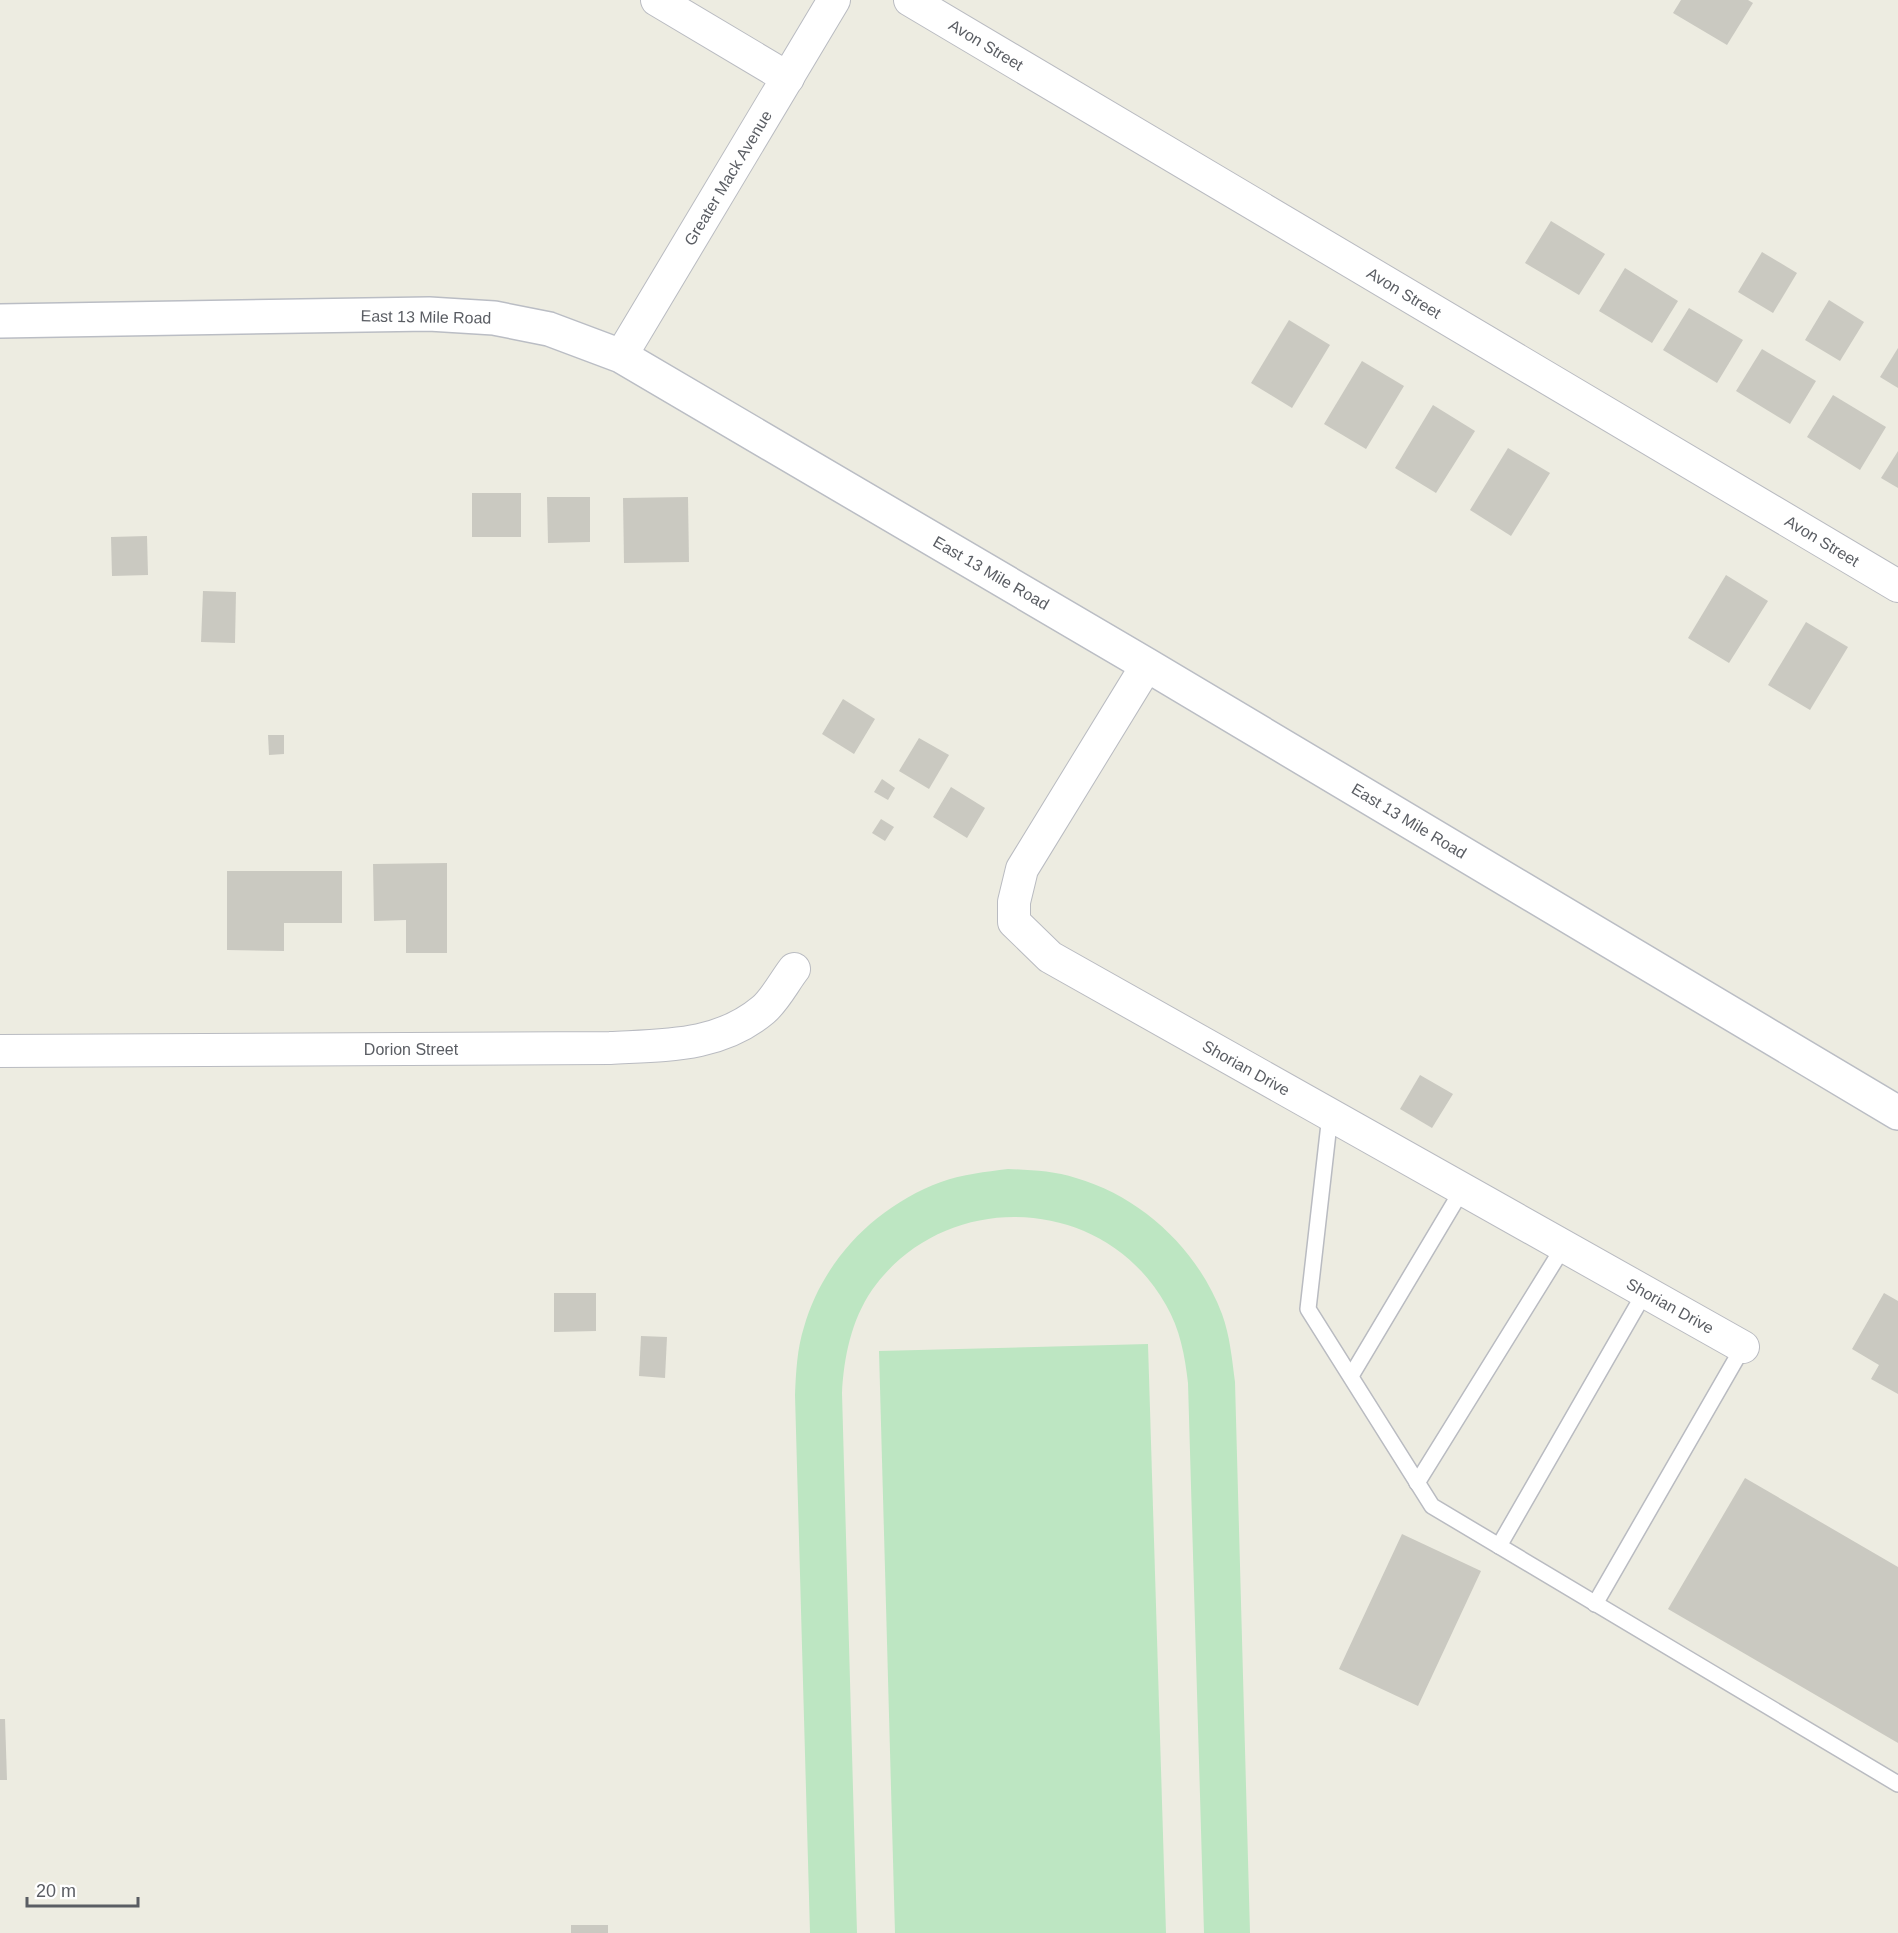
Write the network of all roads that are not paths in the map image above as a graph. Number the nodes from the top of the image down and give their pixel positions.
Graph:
1 (657, 0) edge
2 (834, 0) edge
3 (910, 0) edge
4 (788, 78) junction
5 (0, 321) edge
6 (621, 356) junction
7 (1898, 586) edge
8 (1147, 665) junction
9 (794, 969) dead end
10 (0, 1051) edge
11 (1898, 1113) edge
12 (1330, 1115) junction
13 (1462, 1190) junction
14 (1564, 1246) junction
15 (1645, 1292) junction
16 (1743, 1347) joint
17 (1351, 1376) junction
18 (1417, 1483) junction
19 (1499, 1546) junction
20 (1595, 1604) junction
21 (1898, 1784) edge

1 - 4 street
2 - 4 street, Greater Mack Avenue
3 - 7 street, Avon Street
4 - 6 street, Greater Mack Avenue
5 - 6 main road, East 13 Mile Road
6 - 8 main road, East 13 Mile Road
8 - 11 main road, East 13 Mile Road
8 - 12 street, Shorian Drive
9 - 10 street, Dorion Street
12 - 13 street, Shorian Drive
12 - 17 lane
13 - 14 street, Shorian Drive
13 - 17 lane
14 - 15 street, Shorian Drive
14 - 18 lane
15 - 16 street, Shorian Drive
15 - 19 lane
16 - 20 lane
17 - 18 lane
18 - 19 lane
19 - 20 lane
20 - 21 lane

